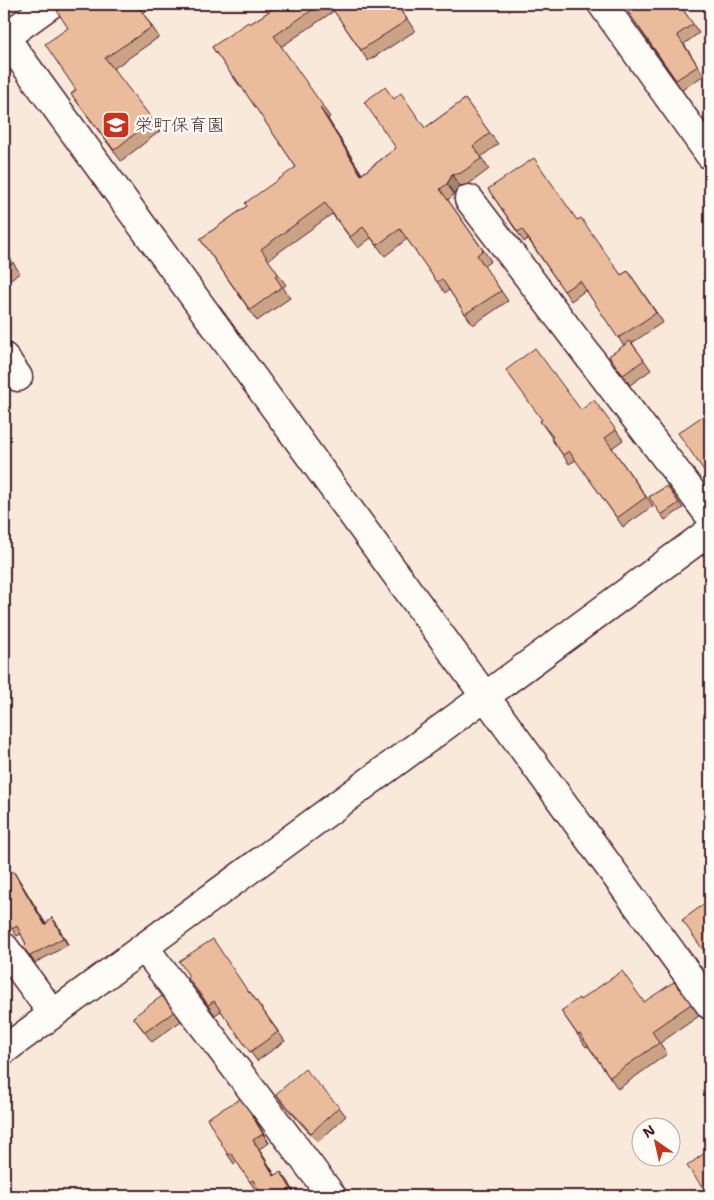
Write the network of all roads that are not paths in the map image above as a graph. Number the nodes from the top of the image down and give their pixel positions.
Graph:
1 (51, 4) edge
2 (602, 4) edge
3 (4, 37) edge
4 (710, 155) edge
5 (469, 199) dead end
6 (710, 516) edge
7 (710, 531) edge
8 (486, 696) junction
9 (4, 947) edge
10 (144, 947) junction
11 (710, 1005) edge
12 (53, 1014) junction
13 (4, 1050) edge
14 (332, 1196) edge

1 - 3 street
2 - 4 street
3 - 8 street
5 - 6 street
7 - 8 street
8 - 10 street
8 - 11 street
9 - 12 street
10 - 12 street
10 - 14 street
12 - 13 street

